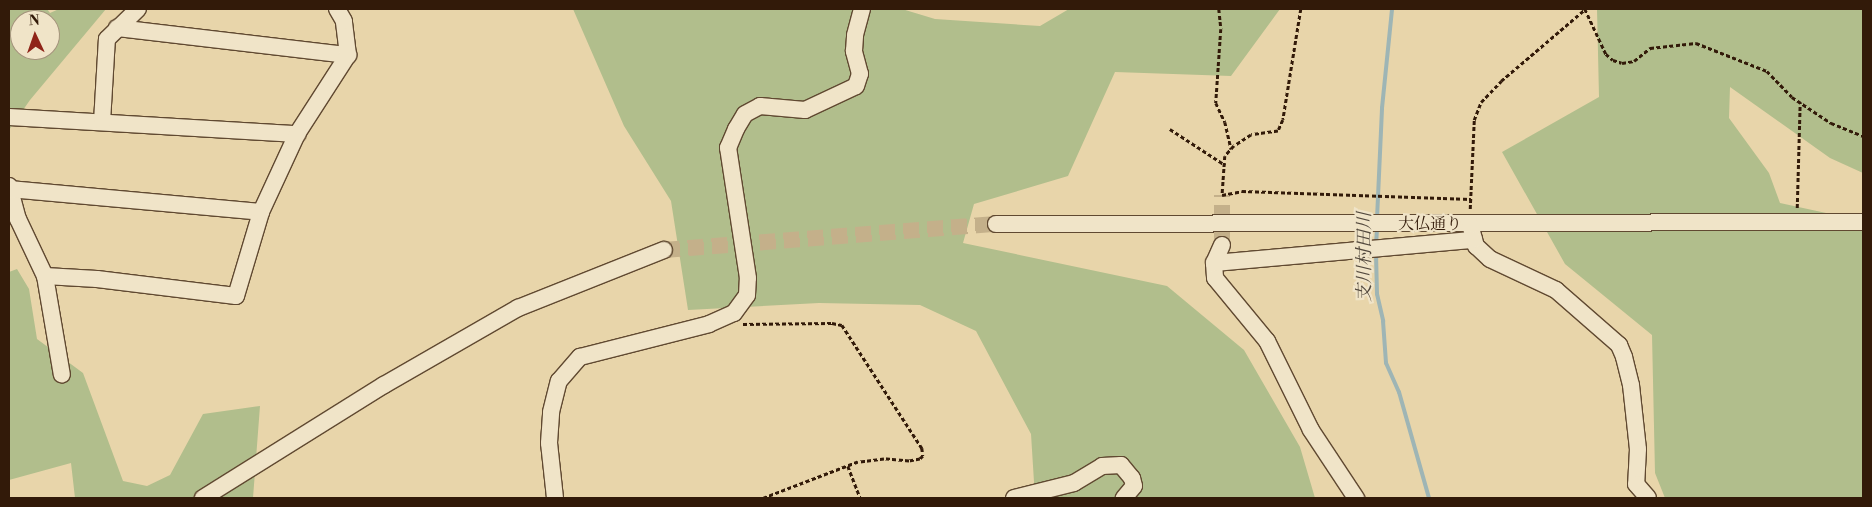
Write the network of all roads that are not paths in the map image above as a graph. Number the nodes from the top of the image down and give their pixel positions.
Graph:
1 (138, 9) edge
2 (337, 9) edge
3 (862, 9) edge
4 (117, 28) junction
5 (348, 56) junction
6 (9, 116) edge
7 (102, 122) junction
8 (297, 134) junction
9 (9, 187) edge
10 (261, 212) junction
11 (1863, 222) edge
12 (996, 224) tunnel mouth
13 (1470, 224) junction
14 (1474, 240) junction
15 (1222, 245) tunnel mouth
16 (664, 250) tunnel mouth
17 (1214, 263) junction
18 (45, 276) junction
19 (62, 375) dead end
20 (208, 495) edge
21 (555, 498) edge
22 (1014, 498) edge
23 (1124, 498) edge
24 (1356, 498) edge
25 (1648, 498) edge

1 - 4 street
2 - 5 street
3 - 21 street
4 - 5 street
4 - 7 street
5 - 8 street
6 - 7 street
7 - 8 street
8 - 10 street
9 - 10 street
9 - 18 street
10 - 18 street
11 - 13 street, 大仏通り
12 - 13 street, 大仏通り
13 - 14 street
14 - 17 street
14 - 25 street
15 - 17 street
16 - 20 street
17 - 24 street
18 - 19 street
22 - 23 street

